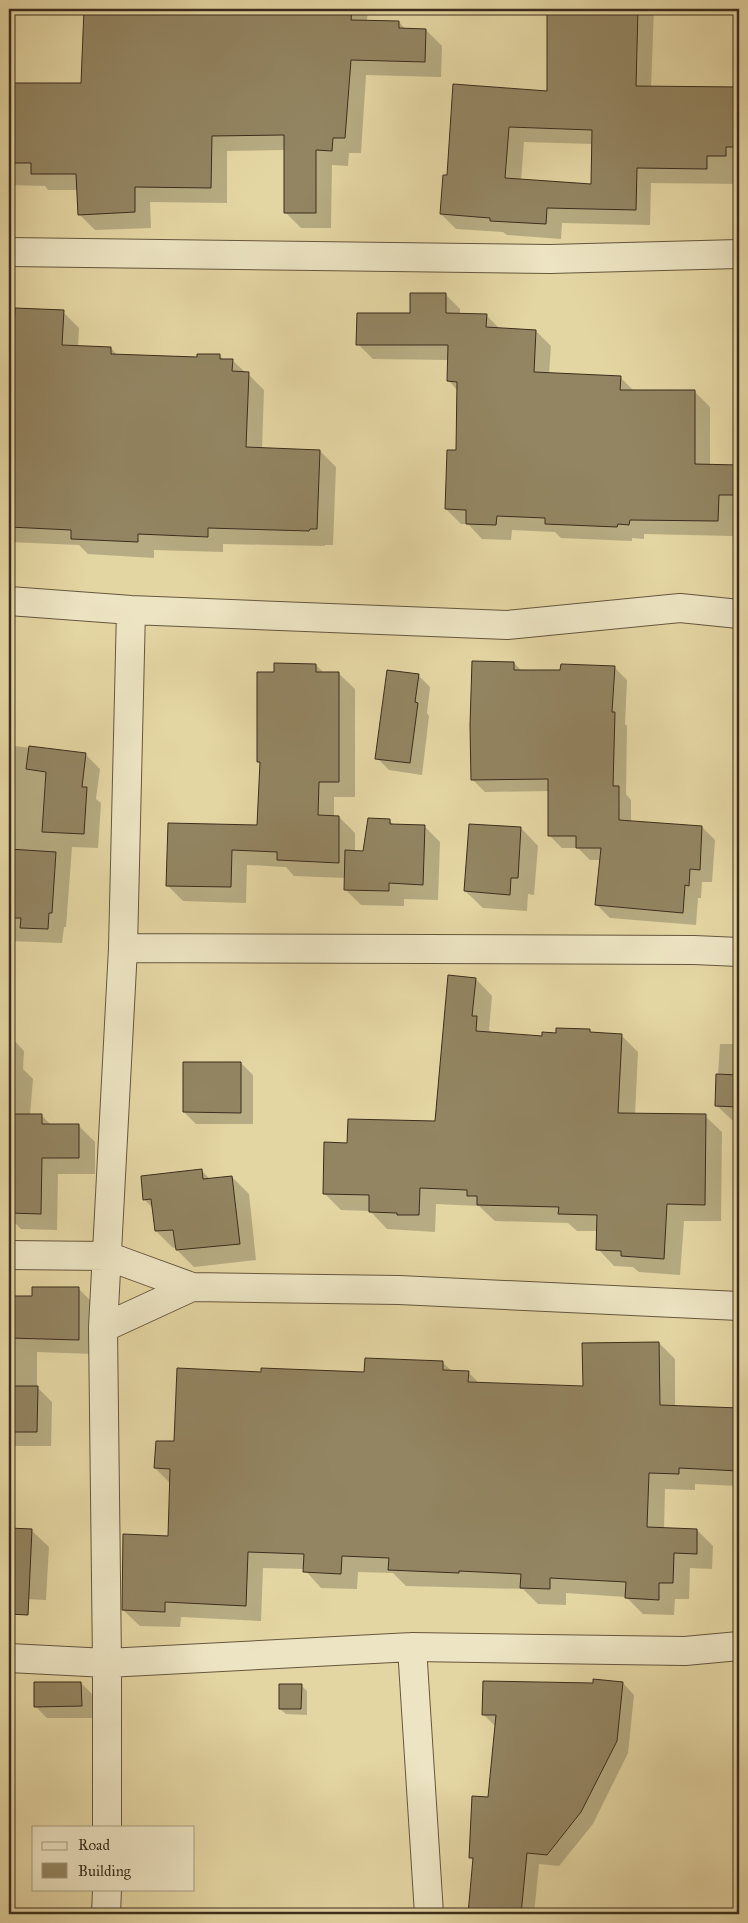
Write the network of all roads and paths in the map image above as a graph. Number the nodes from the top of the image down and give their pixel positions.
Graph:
1 (9, 252) edge
2 (739, 254) edge
3 (9, 601) edge
4 (131, 610) junction
5 (739, 614) edge
6 (123, 948) junction
7 (739, 952) edge
8 (9, 1255) edge
9 (107, 1256) junction
10 (192, 1288) junction
11 (739, 1306) edge
12 (103, 1328) junction
13 (739, 1646) edge
14 (412, 1647) junction
15 (9, 1658) edge
16 (107, 1663) junction
17 (107, 1826) edge
18 (106, 1890) edge
19 (106, 1914) edge
20 (429, 1914) edge

1 - 2 street
3 - 4 street
4 - 5 street
4 - 6 street
6 - 7 street
6 - 9 street
8 - 9 street
9 - 10 street
9 - 12 street
10 - 11 street
10 - 12 street
12 - 16 street
13 - 14 street
14 - 16 street
14 - 20 street
15 - 16 street
16 - 17 street
18 - 19 street

